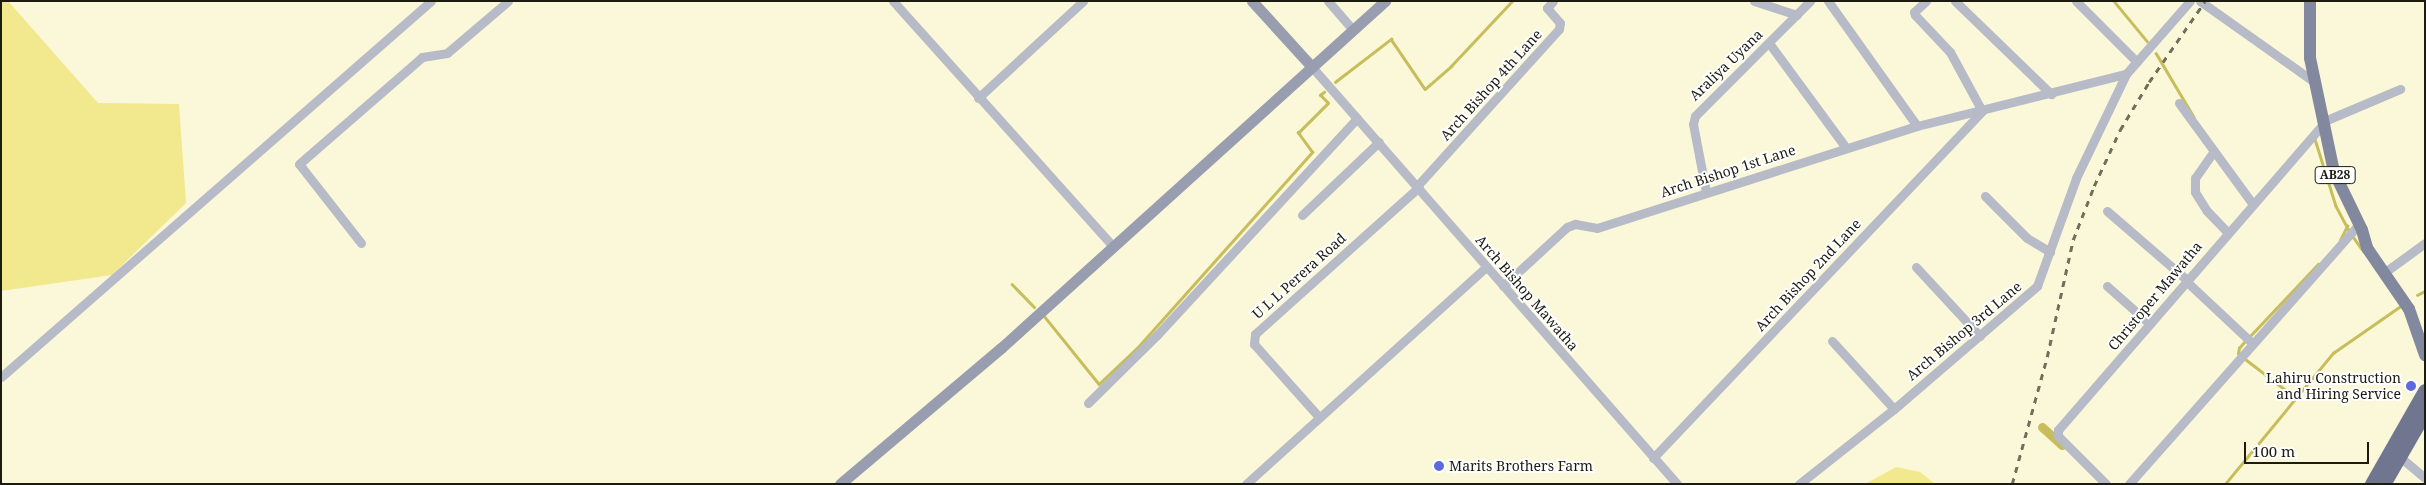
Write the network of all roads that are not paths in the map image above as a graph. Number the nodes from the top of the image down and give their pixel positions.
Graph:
1 (431, 1) edge
2 (508, 1) edge
3 (893, 1) edge
4 (1083, 1) edge
5 (1252, 1) edge
6 (1328, 1) edge
7 (1385, 1) edge
8 (1553, 1) edge
9 (1810, 1) edge
10 (1828, 1) edge
11 (1926, 1) edge
12 (1954, 1) edge
13 (2076, 1) edge
14 (2190, 1) edge
15 (2200, 1) edge
16 (2310, 1) edge
17 (1756, 2) edge
18 (1797, 14) junction
19 (1353, 30) junction
20 (1769, 43) junction
21 (2137, 62) junction
22 (1312, 67) junction
23 (2126, 74) junction
24 (2313, 81) junction
25 (2400, 89) dead end
26 (2051, 94) junction
27 (978, 98) junction
28 (2179, 103) dead end
29 (1982, 111) junction
30 (1357, 118) junction
31 (2322, 123) junction
32 (1917, 126) junction
33 (1379, 142) junction
34 (1846, 148) junction
35 (2214, 151) junction
36 (1418, 186) junction
37 (1706, 192) junction
38 (1985, 196) dead end
39 (2252, 203) junction
40 (2107, 212) dead end
41 (1302, 216) dead end
42 (2358, 225) junction
43 (2228, 232) junction
44 (361, 244) dead end
45 (2425, 244) edge
46 (1112, 245) junction
47 (2050, 252) junction
48 (1486, 267) junction
49 (1916, 267) dead end
50 (2386, 272) junction
51 (2186, 280) junction
52 (1503, 286) junction
53 (2107, 286) dead end
54 (2150, 324) junction
55 (1980, 336) junction
56 (1832, 341) dead end
57 (2252, 343) junction
58 (2424, 350) edge
59 (1, 377) edge
60 (2425, 391) edge
61 (1088, 403) dead end
62 (1894, 409) junction
63 (2425, 411) edge
64 (1319, 418) junction
65 (2400, 457) junction
66 (1653, 458) junction
67 (2425, 478) edge
68 (840, 484) edge
69 (1246, 484) edge
70 (1677, 484) edge
71 (1799, 484) edge
72 (2106, 484) edge
73 (2129, 484) edge
74 (2372, 484) edge
75 (2383, 484) edge

1 - 59 street
2 - 44 street
3 - 27 street
4 - 27 street
5 - 22 street
6 - 19 street
7 - 19 street
8 - 36 street, Arch Bishop 4th Lane
9 - 18 street, Araliya Uyana
10 - 32 street
11 - 29 street
12 - 26 street
13 - 21 street
14 - 21 street, Arch Bishop 3rd Lane
15 - 24 street
16 - 24 main road, AB28
17 - 18 street
18 - 20 street, Araliya Uyana
19 - 22 street
20 - 34 street
20 - 37 street, Araliya Uyana
21 - 23 street, Arch Bishop 3rd Lane
22 - 30 street, Arch Bishop Mawatha
22 - 46 street
23 - 26 street, Arch Bishop 1st Lane
23 - 47 street, Arch Bishop 3rd Lane
24 - 31 main road, AB28
25 - 31 street
26 - 29 street, Arch Bishop 1st Lane
27 - 46 street
28 - 35 street
29 - 32 street, Arch Bishop 1st Lane
29 - 66 street, Arch Bishop 2nd Lane
30 - 33 street, Arch Bishop Mawatha
30 - 61 street
31 - 39 street, Christoper Mawatha
31 - 42 main road, AB28
32 - 34 street, Arch Bishop 1st Lane
33 - 36 street, Arch Bishop Mawatha
33 - 41 street
34 - 37 street, Arch Bishop 1st Lane
35 - 39 street
35 - 43 street
36 - 48 street, Arch Bishop Mawatha
36 - 64 street, U L L Perera Road
37 - 52 street, Arch Bishop 1st Lane
38 - 47 street
39 - 43 street, Christoper Mawatha
40 - 51 street
42 - 50 main road, AB28
42 - 57 street
43 - 51 street, Christoper Mawatha
45 - 50 street
46 - 68 street
47 - 55 street, Arch Bishop 3rd Lane
48 - 52 street, Arch Bishop Mawatha
48 - 64 street
49 - 55 street
50 - 58 main road, AB28
51 - 54 street, Christoper Mawatha
51 - 57 street
52 - 66 street, Arch Bishop Mawatha
53 - 54 street
54 - 72 street, Christoper Mawatha
55 - 62 street, Arch Bishop 3rd Lane
56 - 62 street
57 - 73 street
60 - 74 highway
62 - 71 street, Arch Bishop 3rd Lane
63 - 65 highway
64 - 69 street
65 - 67 street
65 - 75 highway
66 - 70 street, Arch Bishop Mawatha

